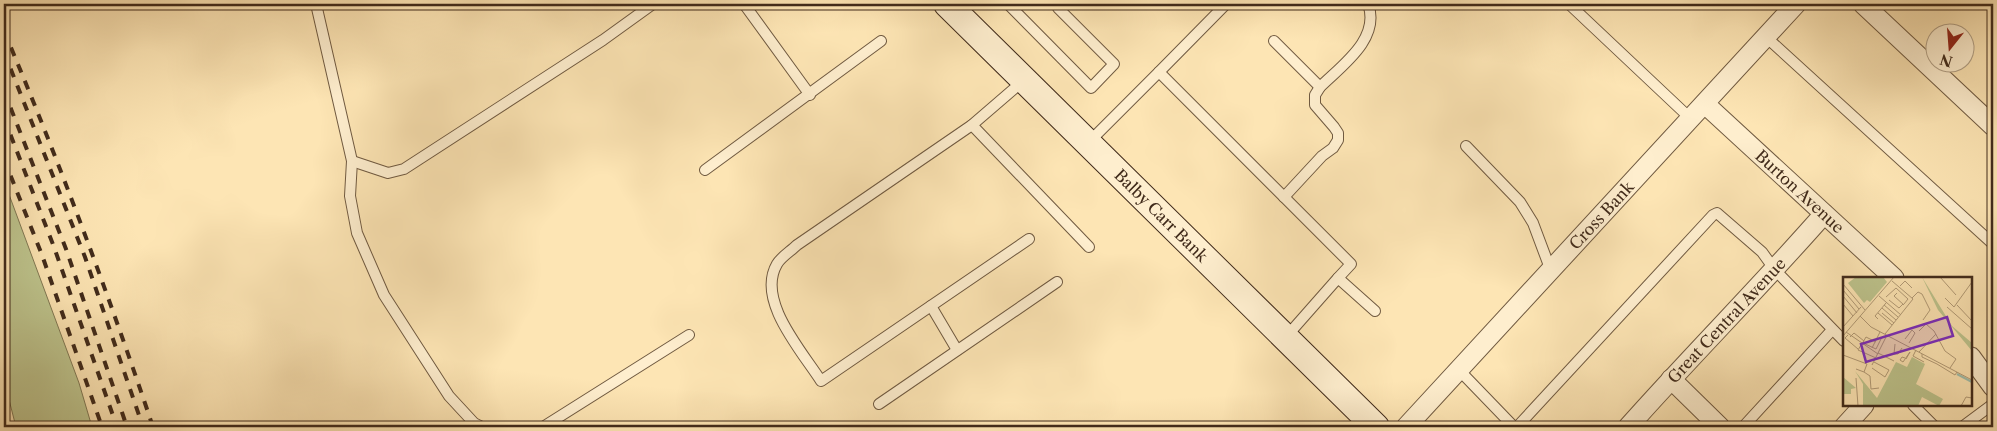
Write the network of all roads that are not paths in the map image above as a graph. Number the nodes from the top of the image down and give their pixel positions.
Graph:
1 (316, 4) edge
2 (653, 4) edge
3 (744, 4) edge
4 (1008, 4) edge
5 (1226, 4) edge
6 (1368, 4) edge
7 (1569, 4) edge
8 (1796, 4) edge
9 (1863, 4) edge
10 (954, 6) edge
11 (1058, 8) dead end
12 (1765, 36) junction
13 (882, 41) dead end
14 (1274, 41) dead end
15 (1159, 72) junction
16 (1024, 80) junction
17 (1320, 88) junction
18 (810, 95) junction
19 (1705, 104) junction
20 (1691, 119) junction
21 (972, 125) junction
22 (1993, 126) edge
23 (1088, 143) junction
24 (1466, 146) dead end
25 (352, 161) junction
26 (705, 170) dead end
27 (1284, 197) junction
28 (1824, 214) junction
29 (1030, 239) dead end
30 (1993, 244) edge
31 (1089, 247) dead end
32 (1775, 270) junction
33 (1551, 271) junction
34 (1893, 277) edge
35 (1338, 278) junction
36 (1057, 282) dead end
37 (931, 306) junction
38 (1375, 311) dead end
39 (1832, 330) junction
40 (689, 335) dead end
41 (1285, 338) junction
42 (1843, 340) edge
43 (957, 350) junction
44 (1972, 358) edge
45 (1459, 370) junction
46 (1671, 379) junction
47 (1993, 387) edge
48 (879, 404) dead end
49 (1993, 404) edge
50 (1863, 406) edge
51 (1914, 406) edge
52 (482, 427) edge
53 (543, 427) edge
54 (1376, 427) edge
55 (1406, 427) edge
56 (1515, 427) edge
57 (1628, 427) edge
58 (1720, 427) edge
59 (1743, 427) edge
60 (1844, 427) edge
61 (1936, 427) edge
62 (1962, 427) edge

1 - 25 lane
2 - 25 lane
3 - 18 lane
4 - 11 lane
5 - 15 lane
6 - 17 lane
7 - 20 lane
8 - 12 street, Cross Bank
9 - 22 street
10 - 16 street, Balby Carr Bank
12 - 19 street, Cross Bank
12 - 30 lane
13 - 18 lane
14 - 17 lane
15 - 23 lane
15 - 27 lane
16 - 21 lane
16 - 23 street, Balby Carr Bank
17 - 27 lane
18 - 26 lane
19 - 20 street, Cross Bank
19 - 28 street, Burton Avenue
20 - 33 street, Cross Bank
21 - 31 lane
21 - 37 lane
23 - 41 street, Balby Carr Bank
24 - 33 lane
25 - 52 lane
27 - 35 lane
28 - 32 street, Great Central Avenue
28 - 34 street, Burton Avenue
29 - 37 lane
32 - 39 lane
32 - 46 street, Great Central Avenue
32 - 56 lane
33 - 45 street, Cross Bank
35 - 38 lane
35 - 41 lane
36 - 43 lane
37 - 43 lane
39 - 42 lane
39 - 59 lane
40 - 53 lane
41 - 54 street, Balby Carr Bank
43 - 48 lane
44 - 47 street
45 - 55 street, Cross Bank
45 - 56 lane
46 - 57 street, Great Central Avenue
46 - 58 street
49 - 62 lane
50 - 60 street
51 - 61 lane

